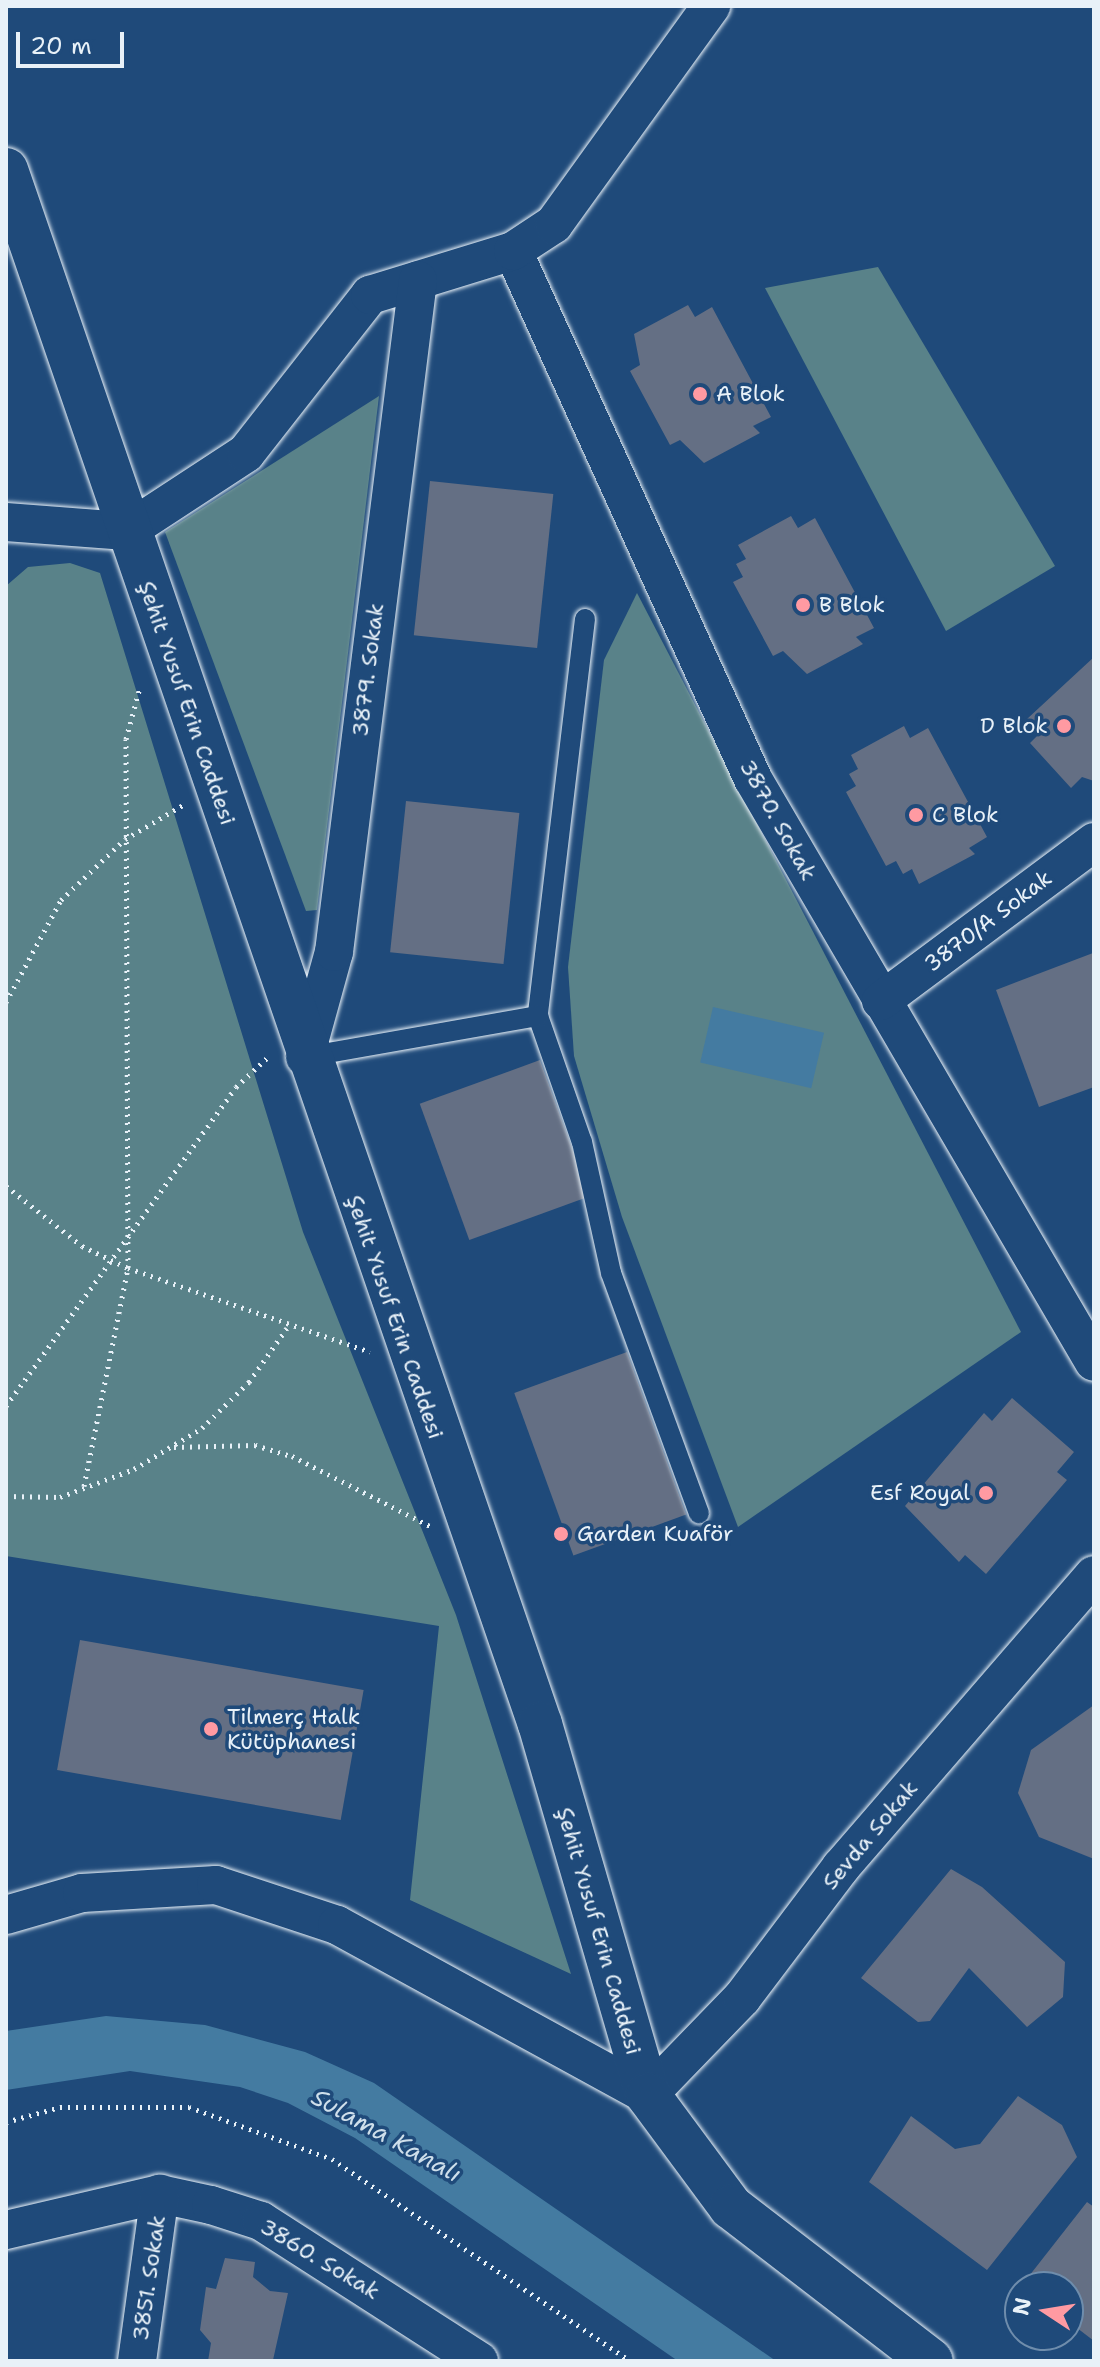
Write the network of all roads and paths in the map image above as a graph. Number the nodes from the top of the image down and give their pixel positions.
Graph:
1 (711, 6) edge
2 (6, 170) edge
3 (513, 251) junction
4 (418, 280) junction
5 (6, 522) edge
6 (127, 531) junction
7 (585, 619) dead end
8 (142, 680) dead end
9 (216, 786) junction
10 (125, 839) junction
11 (1094, 842) edge
12 (881, 1001) junction
13 (6, 1002) edge
14 (538, 1016) junction
15 (301, 1043) junction
16 (6, 1186) edge
17 (128, 1238) junction
18 (108, 1259) junction
19 (128, 1268) junction
20 (287, 1328) junction
21 (410, 1361) junction
22 (1094, 1362) edge
23 (6, 1406) edge
24 (169, 1448) junction
25 (84, 1486) junction
26 (6, 1496) edge
27 (699, 1513) dead end
28 (476, 1550) junction
29 (1094, 1575) edge
30 (6, 1915) edge
31 (648, 2095) junction
32 (6, 2122) edge
33 (160, 2194) junction
34 (6, 2230) edge
35 (137, 2361) edge
36 (479, 2361) edge
37 (630, 2361) edge
38 (931, 2361) edge

1 - 3 street
2 - 6 street, Şehit Yusuf Erin Caddesi
3 - 4 street
3 - 12 street, 3870. Sokak
4 - 6 street
4 - 15 street, 3879. Sokak
5 - 6 street
6 - 9 street, Şehit Yusuf Erin Caddesi
7 - 14 lane
8 - 10 path
9 - 10 path
9 - 15 street, Şehit Yusuf Erin Caddesi
10 - 13 path
10 - 17 path
11 - 12 street, 3870/A Sokak
12 - 22 street, 3870. Sokak
14 - 15 lane
14 - 27 lane
15 - 17 path
15 - 21 street, Şehit Yusuf Erin Caddesi
16 - 18 path
17 - 18 path
17 - 19 path
18 - 19 path
18 - 23 path
19 - 20 path
19 - 25 path
20 - 21 path
20 - 24 path
21 - 28 street, Şehit Yusuf Erin Caddesi
24 - 25 path
24 - 28 path
25 - 26 path
28 - 31 street, Şehit Yusuf Erin Caddesi
29 - 31 street, Sevda Sokak
30 - 31 street
31 - 38 street, Şehit Yusuf Erin Caddesi
32 - 37 path
33 - 34 street, 3860. Sokak
33 - 35 street, 3851. Sokak
33 - 36 street, 3860. Sokak

